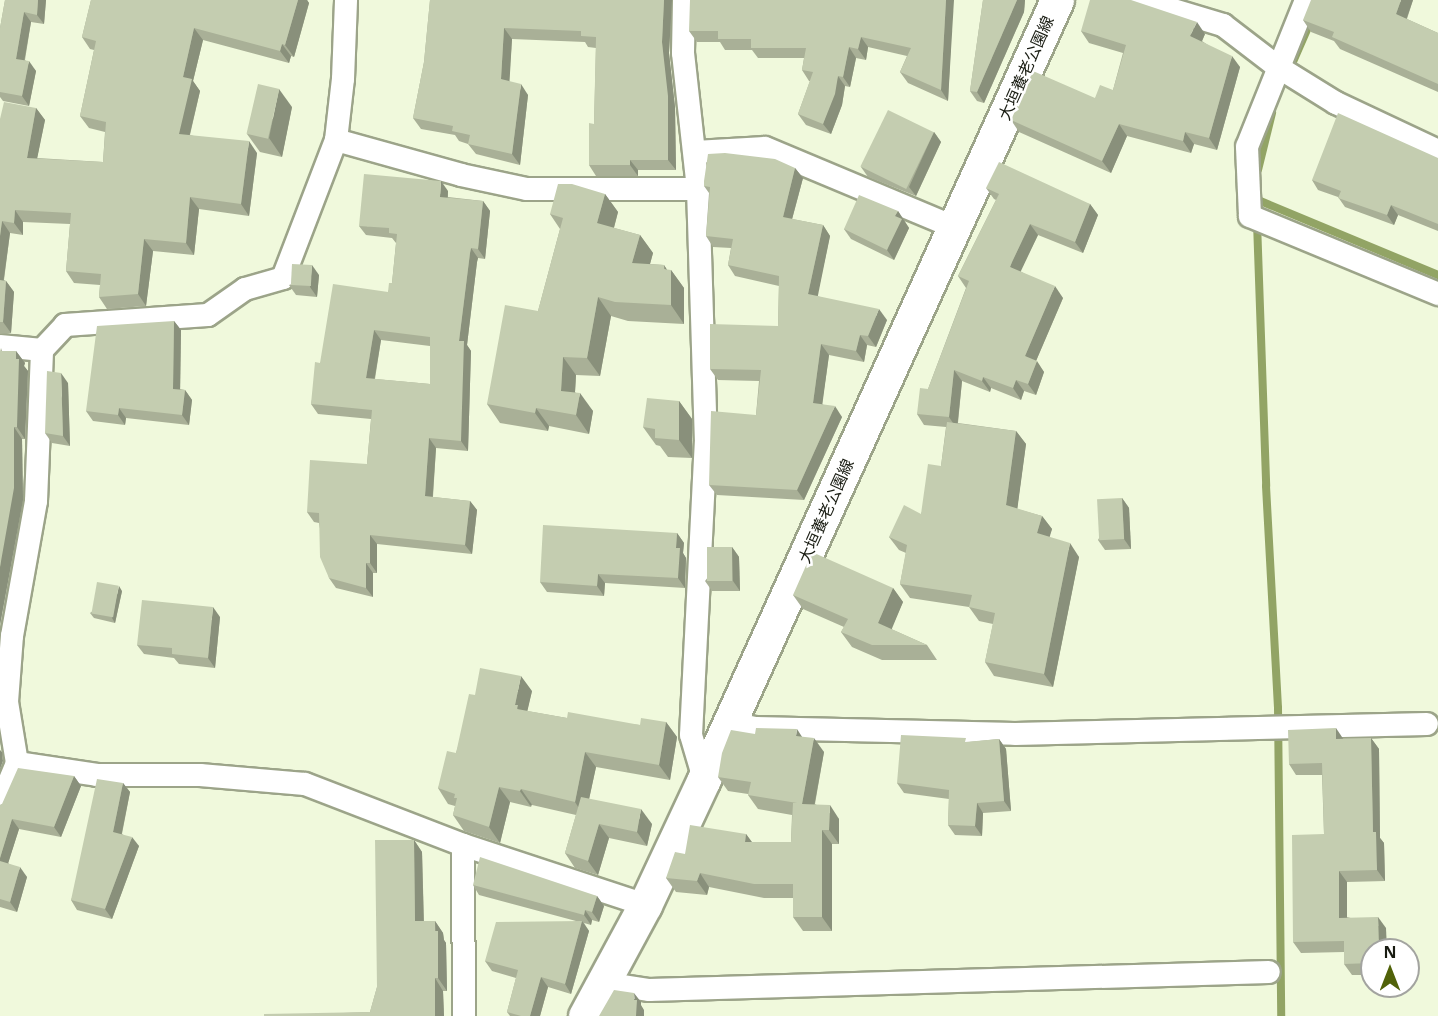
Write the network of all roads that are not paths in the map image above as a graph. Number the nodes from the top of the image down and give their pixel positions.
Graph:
1 (346, 0) edge
2 (684, 0) edge
3 (1057, 0) edge
4 (1140, 0) edge
5 (1306, 0) edge
6 (1278, 67) junction
7 (336, 140) junction
8 (1438, 151) edge
9 (695, 152) junction
10 (698, 189) junction
11 (954, 227) junction
12 (1438, 294) edge
13 (0, 345) edge
14 (42, 351) junction
15 (730, 723) junction
16 (1427, 724) dead end
17 (17, 763) junction
18 (704, 779) junction
19 (0, 804) edge
20 (463, 845) junction
21 (645, 905) junction
22 (1269, 972) dead end
23 (604, 983) junction
24 (465, 1016) edge
25 (585, 1016) edge

1 - 7 street
2 - 9 street
3 - 11 main road, 大垣養老公園線
4 - 6 street
5 - 6 street
6 - 8 street
6 - 12 street
7 - 10 street
7 - 14 street
9 - 10 street
9 - 11 street
10 - 18 street
11 - 15 main road, 大垣養老公園線
13 - 14 street
14 - 17 street
15 - 16 street
15 - 18 main road, 大垣養老公園線
17 - 19 street
17 - 20 street
18 - 21 main road, 大垣養老公園線
20 - 21 street
20 - 24 street
21 - 23 main road, 大垣養老公園線
22 - 23 street
23 - 25 main road, 大垣養老公園線

